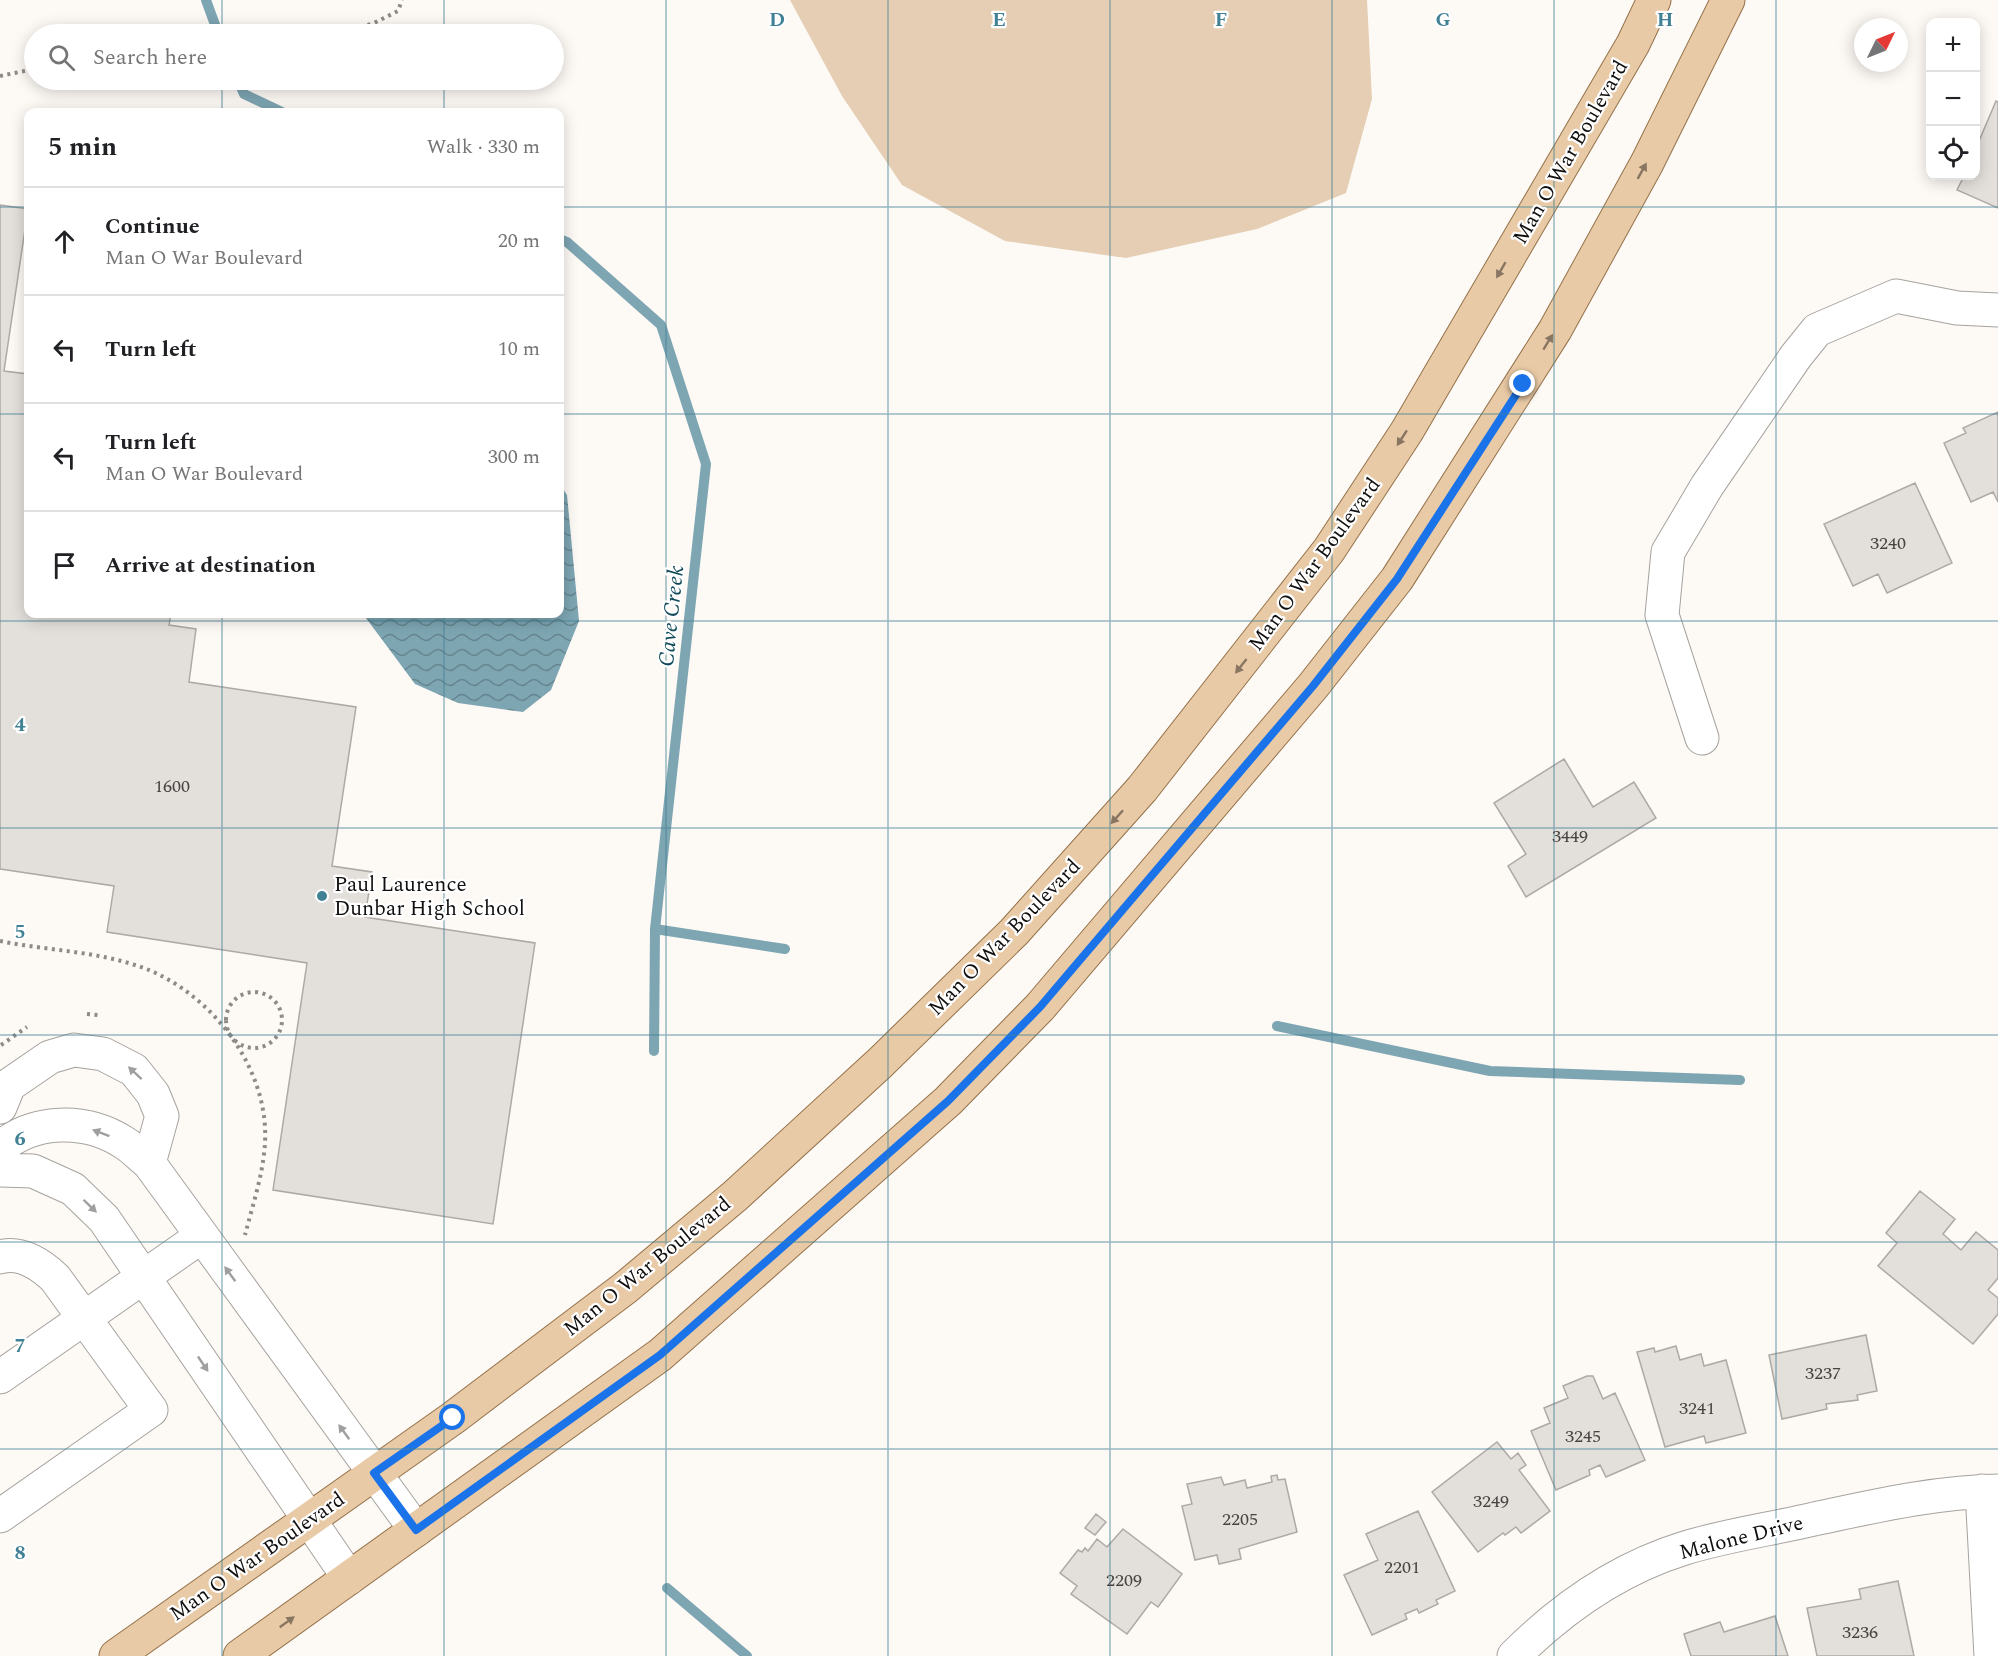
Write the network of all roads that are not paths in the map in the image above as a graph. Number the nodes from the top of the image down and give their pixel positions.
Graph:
1 (1653, 0) edge
2 (1728, 0) edge
3 (1998, 310) edge
4 (1702, 738) dead end
5 (0, 1108) edge
6 (3, 1153) edge
7 (149, 1163) junction
8 (202, 1236) junction
9 (0, 1257) edge
10 (143, 1277) junction
11 (85, 1317) junction
12 (0, 1377) edge
13 (374, 1473) junction
14 (1990, 1491) edge
15 (0, 1516) edge
16 (308, 1519) junction
17 (416, 1530) junction
18 (349, 1578) junction
19 (116, 1656) edge
20 (240, 1656) edge
21 (1514, 1656) edge
22 (1991, 1656) edge

1 -> 13 main road, Man O War Boulevard
17 -> 2 main road
3 - 4 street
5 - 6 street
7 -> 5 street
7 -> 6 street
6 -> 10 street
7 - 8 street
8 - 10 street
13 -> 8 street
9 - 11 street
10 - 11 street
10 -> 16 street
11 - 12 street
11 - 15 street
13 - 16 main road, Man O War Boulevard
13 - 17 street
14 - 21 street, Malone Drive
14 - 22 street
16 - 18 street
16 - 19 main road, Man O War Boulevard
17 - 18 main road
20 -> 18 main road

